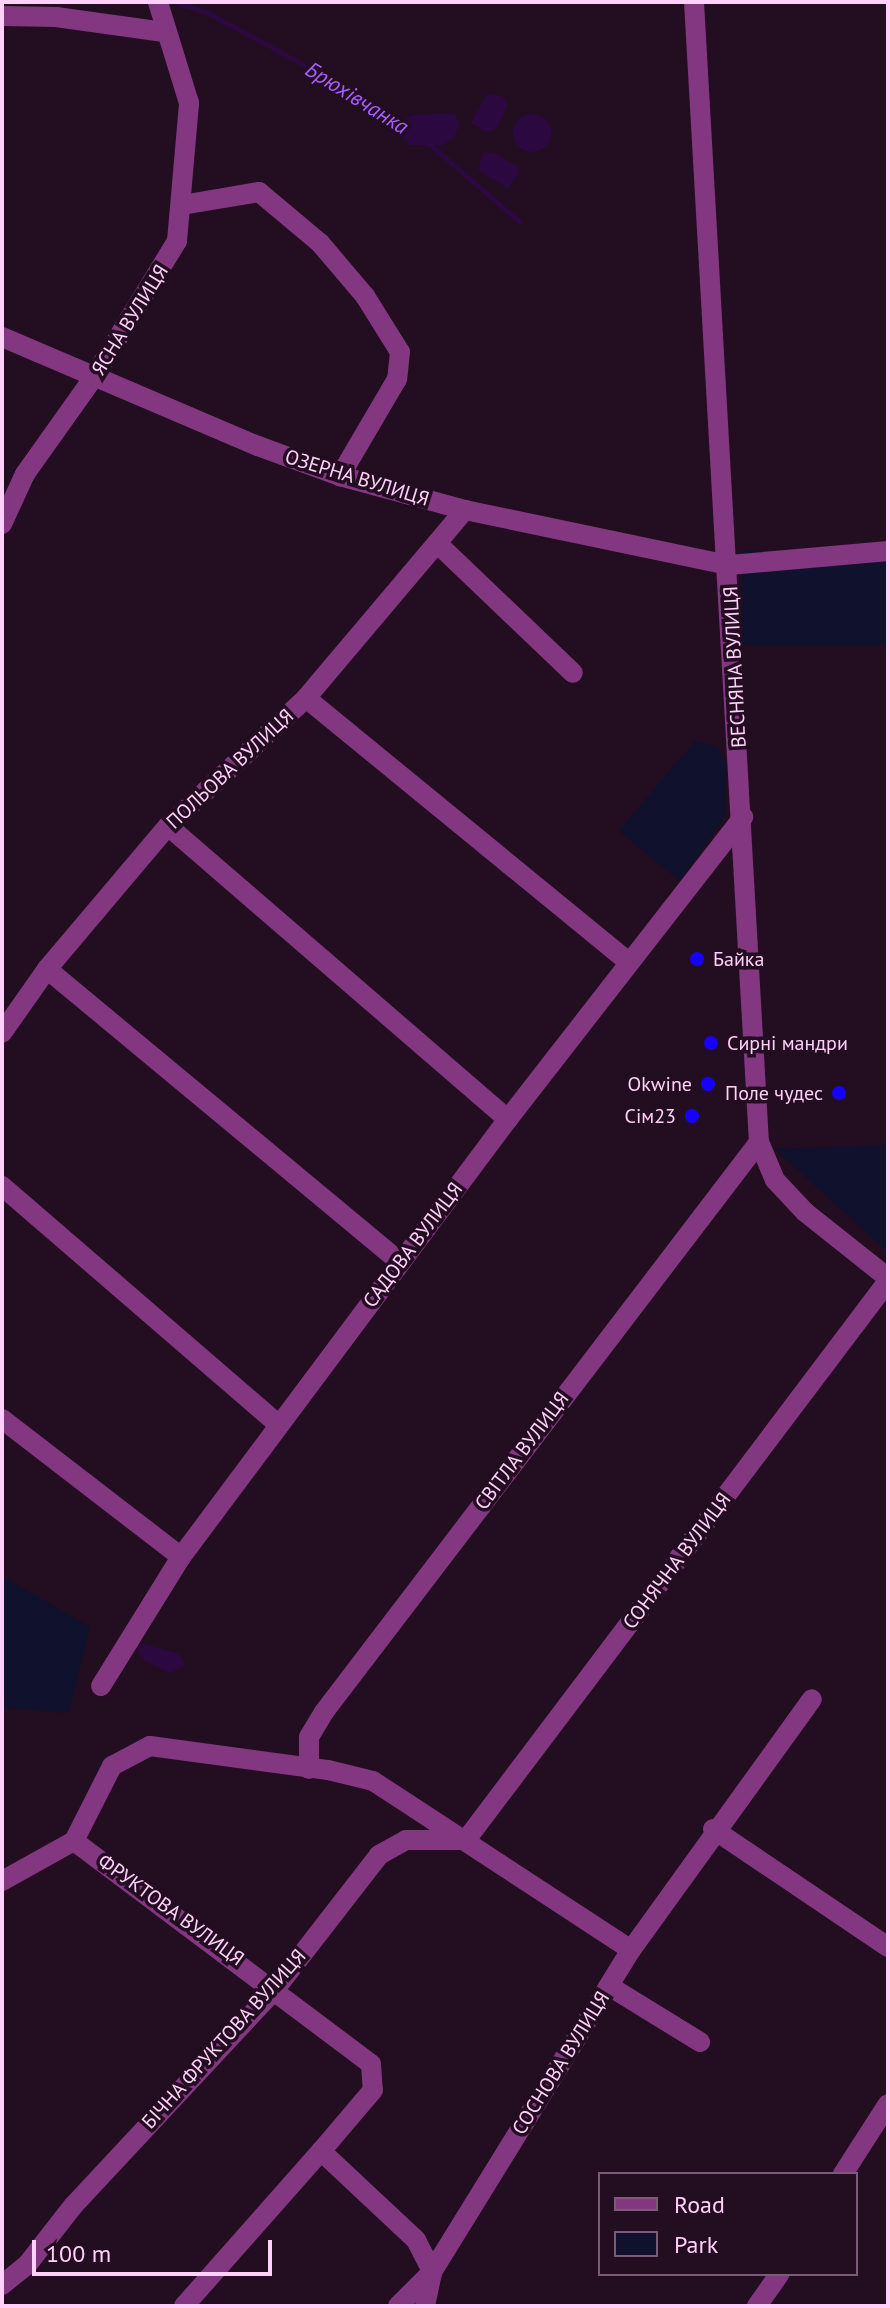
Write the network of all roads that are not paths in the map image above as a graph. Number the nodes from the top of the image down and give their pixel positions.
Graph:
1 (158, 2) edge
2 (694, 2) edge
3 (2, 16) edge
4 (164, 32) junction
5 (182, 205) junction
6 (2, 337) edge
7 (94, 377) junction
8 (340, 476) junction
9 (465, 510) junction
10 (2, 524) edge
11 (439, 545) junction
12 (888, 551) edge
13 (729, 565) junction
14 (573, 673) dead end
15 (306, 698) junction
16 (743, 817) junction
17 (168, 826) junction
18 (628, 962) junction
19 (47, 969) junction
20 (2, 1033) edge
21 (508, 1119) junction
22 (759, 1142) junction
23 (2, 1186) edge
24 (400, 1262) junction
25 (888, 1280) edge
26 (2, 1419) edge
27 (279, 1425) junction
28 (181, 1557) junction
29 (101, 1686) dead end
30 (812, 1699) dead end
31 (309, 1769) junction
32 (713, 1829) junction
33 (466, 1840) junction
34 (74, 1841) junction
35 (2, 1881) edge
36 (888, 1947) edge
37 (631, 1950) junction
38 (609, 1986) junction
39 (276, 1988) junction
40 (700, 2042) dead end
41 (888, 2104) edge
42 (321, 2151) junction
43 (844, 2172) edge
44 (432, 2272) junction
45 (778, 2276) edge
46 (2, 2285) edge
47 (184, 2306) edge
48 (398, 2306) edge
49 (425, 2306) edge
50 (757, 2306) edge

1 - 4 street, ЯСНА ВУЛИЦЯ
2 - 13 street, ВЕСНЯНА ВУЛИЦЯ
3 - 4 street
4 - 5 street, ЯСНА ВУЛИЦЯ
5 - 7 street, ЯСНА ВУЛИЦЯ
5 - 8 street
6 - 7 street, ОЗЕРНА ВУЛИЦЯ
7 - 8 street, ОЗЕРНА ВУЛИЦЯ
7 - 10 street, ЯСНА ВУЛИЦЯ
8 - 9 street, ОЗЕРНА ВУЛИЦЯ
9 - 11 street, ПОЛЬОВА ВУЛИЦЯ
9 - 13 street, ОЗЕРНА ВУЛИЦЯ
11 - 14 street
11 - 15 street, ПОЛЬОВА ВУЛИЦЯ
12 - 13 street, ОЗЕРНА ВУЛИЦЯ
13 - 16 street, ВЕСНЯНА ВУЛИЦЯ
15 - 17 street, ПОЛЬОВА ВУЛИЦЯ
15 - 18 street
16 - 18 street, САДОВА ВУЛИЦЯ
16 - 22 street, ВЕСНЯНА ВУЛИЦЯ
17 - 19 street, ПОЛЬОВА ВУЛИЦЯ
17 - 21 street
18 - 21 street, САДОВА ВУЛИЦЯ
19 - 20 street, ПОЛЬОВА ВУЛИЦЯ
19 - 24 street
21 - 24 street, САДОВА ВУЛИЦЯ
22 - 25 street, ВЕСНЯНА ВУЛИЦЯ
22 - 31 street, СВІТЛА ВУЛИЦЯ
23 - 27 street
24 - 27 street, САДОВА ВУЛИЦЯ
25 - 33 street, СОНЯЧНА ВУЛИЦЯ
26 - 28 street
27 - 28 street, САДОВА ВУЛИЦЯ
28 - 29 street, САДОВА ВУЛИЦЯ
30 - 32 street, СОСНОВА ВУЛИЦЯ
31 - 33 street
31 - 34 street
32 - 36 street
32 - 37 street, СОСНОВА ВУЛИЦЯ
33 - 37 street
33 - 39 street, БІЧНА ФРУКТОВА ВУЛИЦЯ
34 - 35 street
34 - 39 street, ФРУКТОВА ВУЛИЦЯ
37 - 38 street, СОСНОВА ВУЛИЦЯ
38 - 40 street
38 - 44 street, СОСНОВА ВУЛИЦЯ
39 - 42 street, ФРУКТОВА ВУЛИЦЯ
39 - 46 street, БІЧНА ФРУКТОВА ВУЛИЦЯ
41 - 43 street
42 - 44 street
42 - 47 street, ФРУКТОВА ВУЛИЦЯ
44 - 48 street
44 - 49 street, СОСНОВА ВУЛИЦЯ
45 - 50 street

